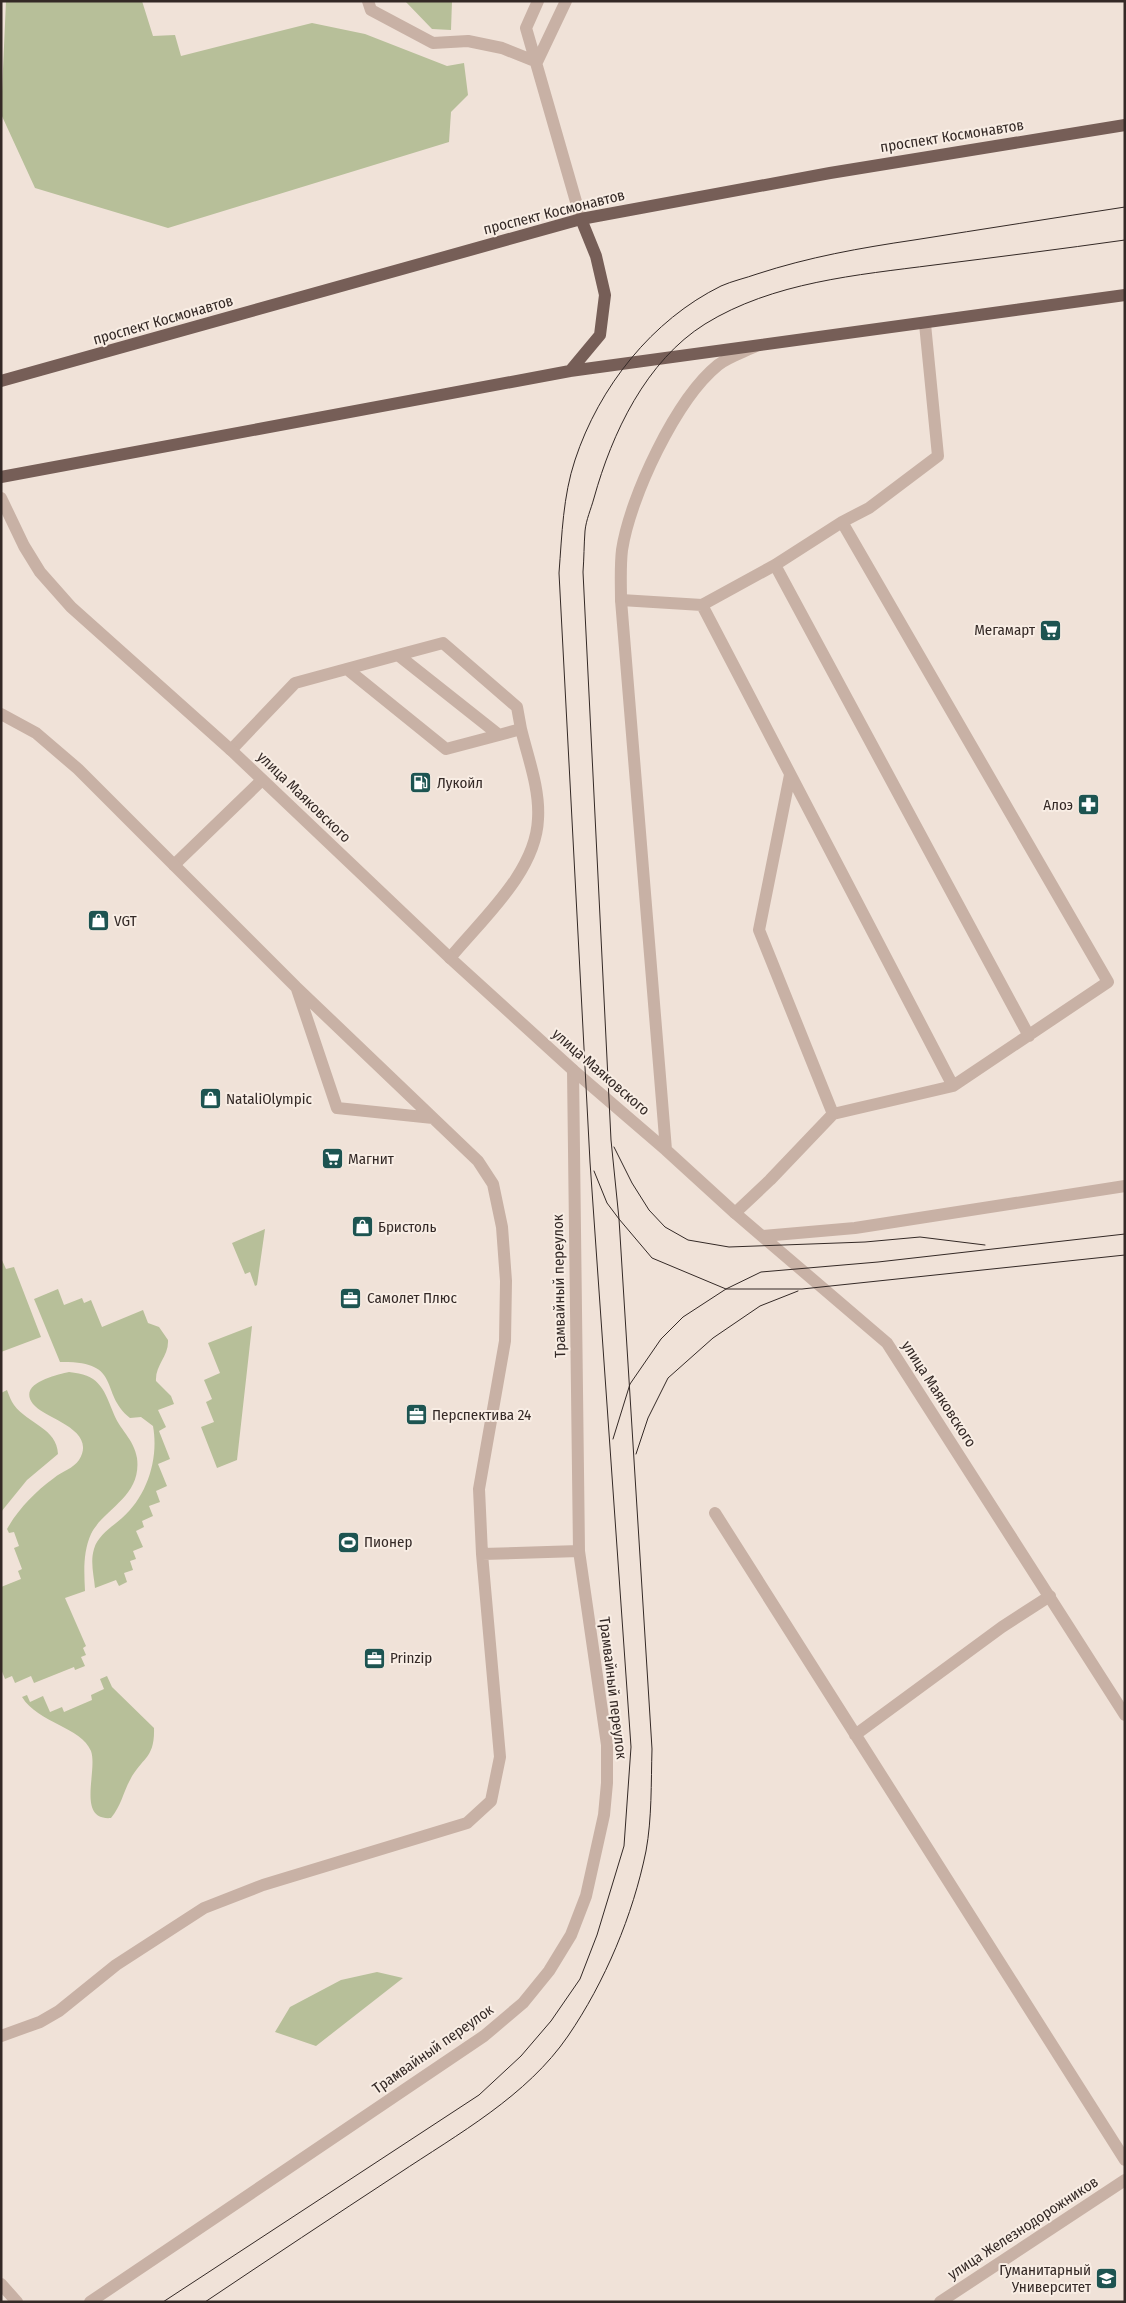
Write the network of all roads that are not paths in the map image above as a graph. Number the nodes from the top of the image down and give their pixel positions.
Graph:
1 (368, 1) edge
2 (538, 1) edge
3 (566, 1) edge
4 (538, 62) junction
5 (1125, 125) edge
6 (581, 219) junction
7 (1125, 295) edge
8 (925, 324) junction
9 (756, 346) junction
10 (570, 371) junction
11 (1, 381) edge
12 (1, 477) edge
13 (1, 498) edge
14 (842, 522) junction
15 (775, 565) junction
16 (621, 600) junction
17 (702, 605) junction
18 (398, 655) junction
19 (347, 669) junction
20 (1, 714) edge
21 (521, 729) junction
22 (499, 735) junction
23 (231, 750) junction
24 (790, 775) junction
25 (262, 780) junction
26 (174, 865) junction
27 (450, 958) junction
28 (296, 987) junction
29 (1029, 1036) junction
30 (573, 1070) junction
31 (953, 1086) junction
32 (834, 1114) junction
33 (433, 1118) junction
34 (666, 1150) junction
35 (1125, 1186) edge
36 (734, 1213) junction
37 (763, 1236) junction
38 (715, 1512) dead end
39 (579, 1551) junction
40 (482, 1554) junction
41 (1050, 1596) junction
42 (1125, 1715) edge
43 (855, 1735) junction
44 (1, 2036) edge
45 (1125, 2160) edge
46 (1125, 2180) edge
47 (1, 2284) edge
48 (17, 2302) edge
49 (90, 2302) edge
50 (940, 2302) edge

1 - 4 street
2 - 4 street
3 - 4 street
4 - 6 street
5 - 6 main road, проспект Космонавтов
6 - 10 main road
6 - 11 main road, проспект Космонавтов
7 - 8 main road
8 - 9 main road
8 - 14 street
9 - 10 main road
9 - 16 street
10 - 12 main road
13 - 23 street, улица Маяковского
14 - 15 street
14 - 29 street
15 - 17 street
15 - 29 street
16 - 17 street
16 - 34 street
17 - 24 street
18 - 19 street
18 - 21 street
18 - 22 street
19 - 22 street
19 - 23 street
20 - 26 street
21 - 22 street
21 - 27 street
23 - 25 street, улица Маяковского
24 - 31 street
24 - 32 street
25 - 26 street
25 - 27 street, улица Маяковского
26 - 28 street
27 - 30 street, улица Маяковского
28 - 33 street
28 - 33 street
29 - 31 street
30 - 34 street, улица Маяковского
30 - 39 street, Трамвайный переулок
31 - 32 street
32 - 36 street
33 - 40 street
34 - 36 street, улица Маяковского
35 - 37 street
36 - 37 street, улица Маяковского
37 - 41 street, улица Маяковского
38 - 43 street
39 - 40 street
39 - 49 street, Трамвайный переулок
40 - 44 street
41 - 42 street, улица Маяковского
41 - 43 street
43 - 45 street
46 - 50 street, улица Железнодорожников
47 - 48 street

